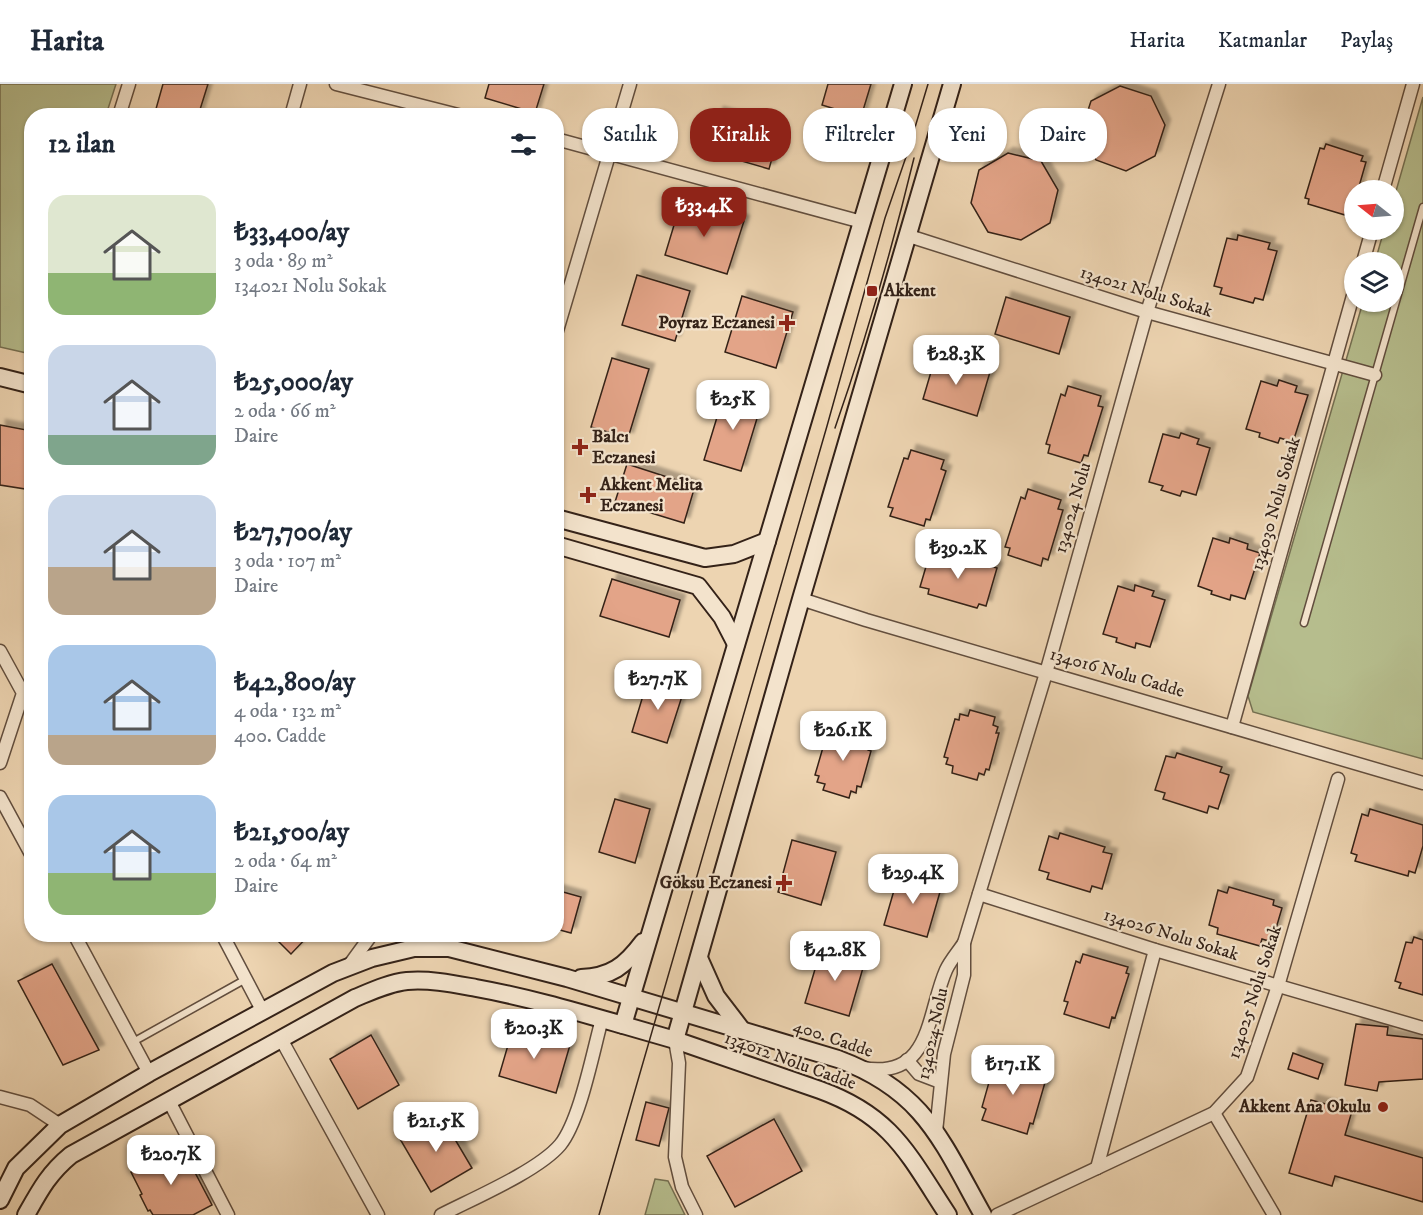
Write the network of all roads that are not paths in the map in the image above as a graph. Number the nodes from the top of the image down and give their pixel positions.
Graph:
1 (129, 84) edge
2 (300, 84) edge
3 (336, 84) edge
4 (630, 84) edge
5 (903, 84) edge
6 (952, 84) edge
7 (1218, 84) edge
8 (1413, 84) edge
9 (122, 108) edge
10 (293, 108) edge
11 (430, 108) edge
12 (623, 108) edge
13 (564, 141) edge
14 (582, 145) edge
15 (607, 162) edge
16 (646, 162) edge
17 (1386, 180) edge
18 (1423, 207) edge
19 (862, 222) junction
20 (1420, 227) edge
21 (909, 236) junction
22 (564, 307) edge
23 (1147, 312) junction
24 (1348, 312) edge
25 (1334, 363) junction
26 (1375, 375) junction
27 (0, 377) edge
28 (24, 383) edge
29 (564, 520) edge
30 (767, 541) junction
31 (564, 547) edge
32 (801, 599) junction
33 (1304, 623) dead end
34 (736, 644) junction
35 (0, 651) edge
36 (1046, 673) junction
37 (24, 689) edge
38 (24, 702) edge
39 (1232, 727) junction
40 (0, 763) edge
41 (1338, 779) dead end
42 (1423, 783) edge
43 (0, 797) edge
44 (24, 841) edge
45 (979, 894) junction
46 (651, 932) junction
47 (78, 942) edge
48 (226, 942) edge
49 (366, 942) edge
50 (440, 942) edge
51 (964, 943) junction
52 (449, 948) junction
53 (1155, 950) junction
54 (699, 958) junction
55 (348, 967) junction
56 (567, 978) junction
57 (246, 979) junction
58 (1278, 986) junction
59 (631, 998) junction
60 (262, 1010) junction
61 (683, 1012) junction
62 (602, 1019) junction
63 (623, 1025) junction
64 (1423, 1028) edge
65 (743, 1031) junction
66 (280, 1039) junction
67 (675, 1040) junction
68 (132, 1042) junction
69 (907, 1060) junction
70 (863, 1068) junction
71 (149, 1073) junction
72 (940, 1082) junction
73 (0, 1097) edge
74 (168, 1101) junction
75 (1214, 1113) junction
76 (60, 1125) junction
77 (936, 1132) junction
78 (1097, 1168) junction
79 (0, 1200) edge
80 (26, 1215) edge
81 (228, 1215) edge
82 (378, 1215) edge
83 (441, 1215) edge
84 (696, 1215) edge
85 (948, 1215) edge
86 (983, 1215) edge
87 (997, 1215) edge
88 (1274, 1215) edge

1 - 9 street
2 - 10 street
3 - 11 street
4 - 12 street
5 - 19 main road
6 - 21 main road
7 - 23 street, 134024 Nolu
8 - 17 street
13 - 14 street
15 - 22 street
16 - 19 street
18 - 20 lane
19 - 30 main road
20 - 26 lane
21 - 23 street, 134021 Nolu Sokak
21 - 32 main road
23 - 25 street, 134021 Nolu Sokak
23 - 36 street, 134024 Nolu
24 - 25 street, 134030 Nolu Sokak
25 - 26 street, 134021 Nolu Sokak
25 - 39 street, 134030 Nolu Sokak
26 - 33 lane
27 - 28 main road
29 - 30 main road
30 - 34 main road
31 - 34 main road
32 - 36 street, 134016 Nolu Cadde
32 - 54 main road
34 - 46 main road
35 - 37 street
36 - 39 street, 134016 Nolu Cadde
36 - 45 street, 134024 Nolu
38 - 40 street
39 - 42 street, 134016 Nolu Cadde
41 - 58 street, 134025 Nolu Sokak
43 - 44 street
45 - 51 street, 134024 Nolu
45 - 53 street, 134026 Nolu Sokak
46 - 56 main road
46 - 59 main road
47 - 68 street
48 - 57 street
49 - 55 street
50 - 52 street
51 - 69 street, 134024 Nolu
51 - 72 street, 134024 Nolu
52 - 55 main road
52 - 56 main road
53 - 58 street, 134026 Nolu Sokak
53 - 78 street
54 - 61 main road
54 - 65 main road
55 - 60 main road
56 - 59 main road, 400. Cadde
57 - 60 street
57 - 68 lane
58 - 64 street, 134026 Nolu Sokak
58 - 75 street, 134025 Nolu Sokak
59 - 61 main road, 400. Cadde
59 - 63 main road
60 - 71 main road
61 - 65 main road, 400. Cadde
61 - 67 main road
62 - 63 main road, 134012 Nolu Cadde
62 - 66 main road, 134012 Nolu Cadde
62 - 83 street
63 - 67 main road, 134012 Nolu Cadde
65 - 70 main road, 400. Cadde
66 - 74 main road, 134012 Nolu Cadde
66 - 82 street
67 - 84 street
67 - 85 main road, 134012 Nolu Cadde
68 - 71 street
69 - 70 street, 134024 Nolu
69 - 72 street
70 - 77 main road, 400. Cadde
71 - 76 main road
72 - 77 street, 134024 Nolu
73 - 76 street
74 - 80 main road, 134012 Nolu Cadde
74 - 81 street
75 - 78 street, 134025 Nolu Sokak
75 - 88 street
76 - 79 main road
77 - 86 main road, 400. Cadde
78 - 87 street, 134025 Nolu Sokak

